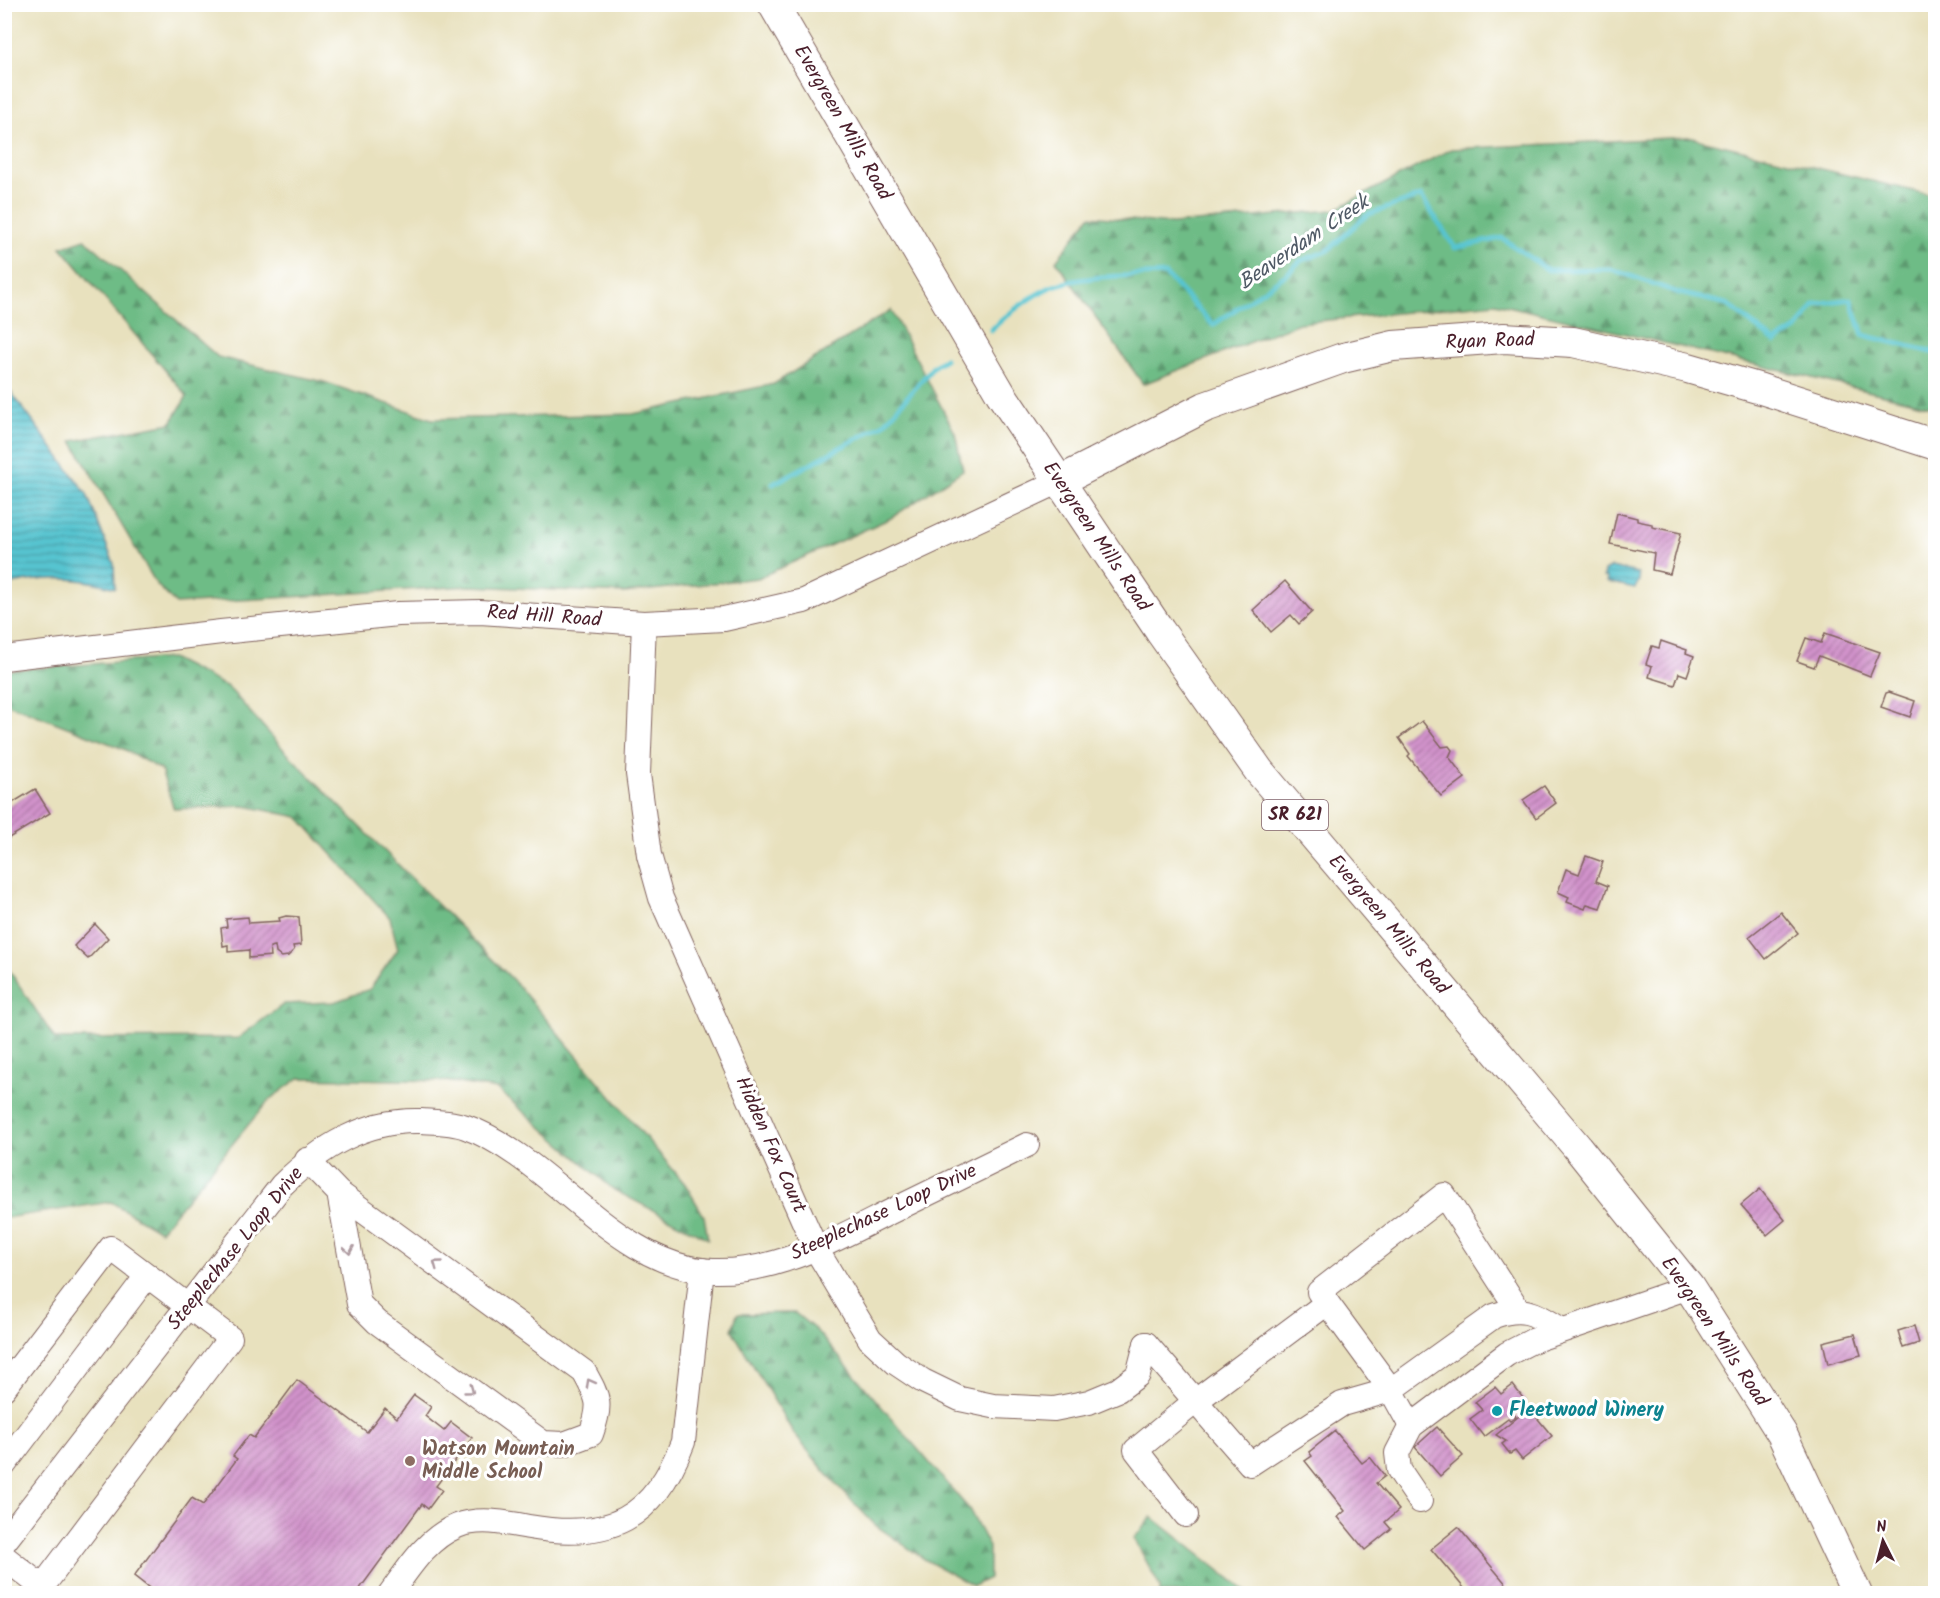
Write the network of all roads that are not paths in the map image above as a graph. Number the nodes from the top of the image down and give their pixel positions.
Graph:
1 (773, 4) edge
2 (1935, 445) edge
3 (1058, 482) junction
4 (644, 623) junction
5 (4, 658) edge
6 (1027, 1145) dead end
7 (307, 1160) junction
8 (339, 1193) junction
9 (816, 1249) junction
10 (702, 1270) junction
11 (147, 1276) junction
12 (1689, 1287) junction
13 (1327, 1303) junction
14 (187, 1308) junction
15 (1520, 1311) junction
16 (1562, 1330) junction
17 (4, 1389) edge
18 (1391, 1390) junction
19 (1197, 1400) junction
20 (1411, 1426) junction
21 (4, 1465) edge
22 (1420, 1501) dead end
23 (1186, 1515) dead end
24 (4, 1542) edge
25 (4, 1557) edge
26 (390, 1593) edge
27 (1857, 1593) edge

1 - 3 main road, Evergreen Mills Road / SR 621
2 - 3 main road, Ryan Road
3 - 4 street, Red Hill Road
3 - 12 main road, Evergreen Mills Road / SR 621
4 - 5 street, Red Hill Road
4 - 9 street, Hidden Fox Court
6 - 9 street, Steeplechase Loop Drive
7 - 8 street
7 - 10 street, Steeplechase Loop Drive
7 - 14 street, Steeplechase Loop Drive
8 -> 8 street
9 - 10 street, Steeplechase Loop Drive
9 - 19 street, Hidden Fox Court
10 - 26 street
11 - 14 street
11 - 17 street
11 - 21 street
12 - 16 street
12 - 27 main road, Evergreen Mills Road / SR 621
13 - 15 street
13 - 18 street
13 - 19 street
14 - 24 street, Steeplechase Loop Drive
14 - 25 street
15 - 16 street
15 - 18 street
16 - 20 street
18 - 19 street
18 - 20 street
19 - 23 street
20 - 22 street

